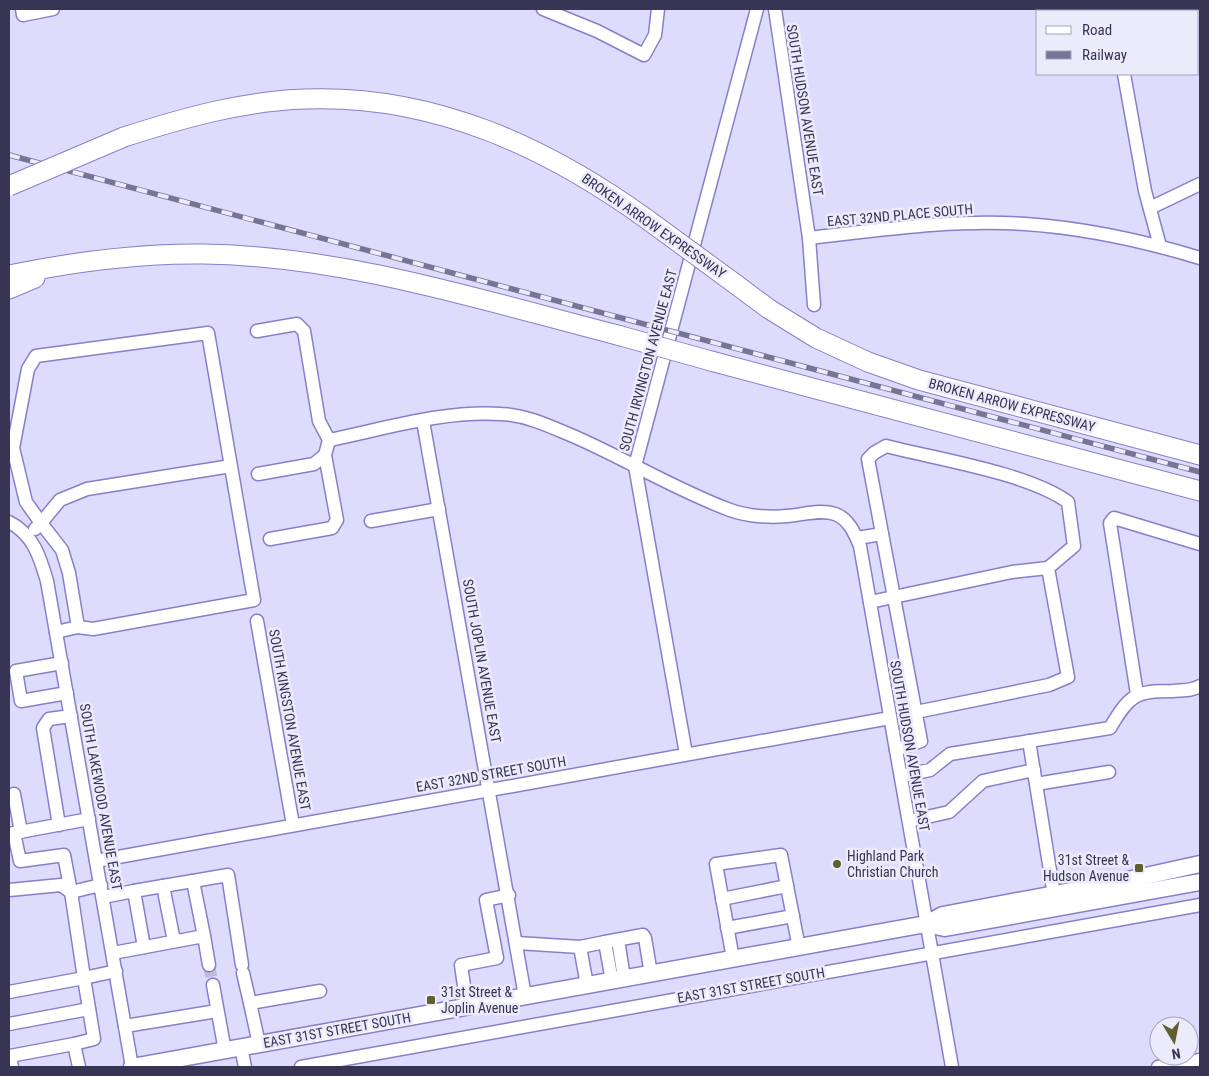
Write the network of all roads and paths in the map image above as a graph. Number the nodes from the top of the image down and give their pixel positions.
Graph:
1 (53, 9) edge
2 (543, 9) edge
3 (658, 9) edge
4 (757, 9) edge
5 (775, 9) edge
6 (22, 12) edge
7 (1124, 75) edge
8 (1200, 184) edge
9 (9, 186) edge
10 (1150, 208) junction
11 (809, 238) junction
12 (1160, 246) junction
13 (1200, 258) edge
14 (68, 263) junction
15 (9, 275) edge
16 (9, 289) edge
17 (814, 306) dead end
18 (258, 331) dead end
19 (423, 421) junction
20 (329, 440) junction
21 (325, 455) junction
22 (1200, 455) edge
23 (231, 466) junction
24 (635, 466) junction
25 (258, 474) dead end
26 (1200, 491) edge
27 (439, 508) junction
28 (371, 521) dead end
29 (9, 522) edge
30 (41, 523) junction
31 (882, 534) junction
32 (27, 536) junction
33 (857, 538) junction
34 (270, 540) dead end
35 (1200, 544) edge
36 (1048, 568) junction
37 (895, 599) junction
38 (870, 602) junction
39 (257, 621) dead end
40 (78, 627) junction
41 (56, 632) junction
42 (62, 663) junction
43 (1200, 686) edge
44 (67, 693) junction
45 (1137, 694) junction
46 (916, 712) junction
47 (71, 716) junction
48 (890, 718) junction
49 (1029, 741) junction
50 (896, 750) junction
51 (686, 754) junction
52 (1034, 770) junction
53 (1109, 772) dead end
54 (901, 776) junction
55 (1036, 784) junction
56 (490, 789) junction
57 (14, 794) dead end
58 (89, 819) junction
59 (909, 821) junction
60 (59, 825) junction
61 (293, 825) junction
62 (15, 833) edge
63 (96, 861) junction
64 (14, 862) edge
65 (1200, 864) edge
66 (193, 881) junction
67 (1200, 882) edge
68 (163, 886) junction
69 (787, 886) junction
70 (9, 890) edge
71 (102, 891) junction
72 (134, 891) junction
73 (71, 892) junction
74 (509, 894) junction
75 (1054, 895) junction
76 (722, 899) junction
77 (1200, 905) edge
78 (792, 916) junction
79 (926, 924) junction
80 (727, 928) junction
81 (204, 936) junction
82 (612, 941) junction
83 (174, 942) junction
84 (517, 943) junction
85 (144, 947) junction
86 (580, 947) junction
87 (798, 948) junction
88 (113, 953) junction
89 (930, 953) junction
90 (732, 959) junction
91 (209, 965) tunnel mouth
92 (116, 971) junction
93 (651, 974) junction
94 (84, 978) junction
95 (618, 979) junction
96 (213, 985) tunnel mouth
97 (587, 985) junction
98 (320, 991) dead end
99 (9, 992) edge
100 (525, 996) junction
101 (250, 1003) junction
102 (467, 1007) junction
103 (89, 1009) junction
104 (217, 1012) junction
105 (9, 1024) edge
106 (126, 1026) junction
107 (74, 1044) junction
108 (259, 1044) junction
109 (241, 1048) junction
110 (225, 1050) junction
111 (10, 1056) edge
112 (1200, 1060) edge
113 (79, 1067) edge
114 (135, 1067) edge
115 (245, 1067) edge
116 (301, 1067) edge
117 (952, 1067) edge
118 (1158, 1067) edge

1 - 6 street
2 - 3 street
4 - 24 street, SOUTH IRVINGTON AVENUE EAST
5 - 11 street, SOUTH HUDSON AVENUE EAST
7 - 10 street
8 - 10 street
9 - 22 highway, BROKEN ARROW EXPRESSWAY, bridge
10 - 12 street
11 - 12 street, EAST 32ND PLACE SOUTH
11 - 17 street, SOUTH HUDSON AVENUE EAST
12 - 13 street, EAST 32ND PLACE SOUTH
14 - 15 highway
14 - 16 highway
14 - 26 highway, bridge
18 - 20 street
19 - 20 street
19 - 24 street
19 - 27 street, SOUTH JOPLIN AVENUE EAST
20 - 21 street
21 - 25 street
21 - 34 street
23 - 30 street
23 - 30 street
23 - 40 street
24 - 33 street, SOUTH HUDSON AVENUE EAST
24 - 51 street, SOUTH IRVINGTON AVENUE EAST
27 - 28 street
27 - 56 street, SOUTH JOPLIN AVENUE EAST
29 - 32 street
30 - 32 street
30 - 40 street
31 - 33 street
31 - 36 street
31 - 37 street
32 - 41 street, SOUTH LAKEWOOD AVENUE EAST
33 - 38 street, SOUTH HUDSON AVENUE EAST
35 - 45 street
36 - 37 street
36 - 46 street
37 - 38 street
37 - 46 street
38 - 48 street, SOUTH HUDSON AVENUE EAST
39 - 61 street, SOUTH KINGSTON AVENUE EAST
40 - 41 street
41 - 42 street, SOUTH LAKEWOOD AVENUE EAST
42 - 44 street, SOUTH LAKEWOOD AVENUE EAST
42 - 44 street
43 - 45 street
44 - 47 street, SOUTH LAKEWOOD AVENUE EAST
45 - 49 street
46 - 50 street
47 - 58 street, SOUTH LAKEWOOD AVENUE EAST
47 - 60 street
48 - 50 street, SOUTH HUDSON AVENUE EAST
48 - 51 street, EAST 32ND STREET SOUTH
49 - 52 street
49 - 54 street
50 - 54 street, SOUTH HUDSON AVENUE EAST
51 - 56 street, EAST 32ND STREET SOUTH
52 - 55 street
52 - 59 street
53 - 55 street
54 - 59 street, SOUTH HUDSON AVENUE EAST
55 - 75 street
56 - 61 street, EAST 32ND STREET SOUTH
56 - 74 street, SOUTH JOPLIN AVENUE EAST
57 - 62 street
58 - 60 street
58 - 63 street, SOUTH LAKEWOOD AVENUE EAST
59 - 79 street, SOUTH HUDSON AVENUE EAST
60 - 62 street
61 - 63 street, EAST 32ND STREET SOUTH
62 - 64 street
63 - 71 street, SOUTH LAKEWOOD AVENUE EAST
64 - 73 street
65 - 75 main road, EAST 31ST STREET SOUTH
66 - 68 street
66 - 81 street
66 - 101 street
67 - 79 main road, EAST 31ST STREET SOUTH
68 - 72 street
68 - 83 street
69 - 76 street
69 - 76 street
69 - 78 street
70 - 73 street
71 - 72 street
71 - 73 street
71 - 88 street, SOUTH LAKEWOOD AVENUE EAST
72 - 85 street
73 - 94 street
74 - 84 street, SOUTH JOPLIN AVENUE EAST
74 - 102 street
75 - 79 main road, EAST 31ST STREET SOUTH
76 - 80 street
77 - 89 street, EAST 31ST STREET SOUTH
78 - 80 street
78 - 87 street
79 - 87 main road, EAST 31ST STREET SOUTH
79 - 89 street, SOUTH HUDSON AVENUE EAST
80 - 90 street
81 - 83 street
81 - 91 street
82 - 86 street
82 - 93 street
82 - 95 street
83 - 85 street
84 - 86 street
84 - 100 street, SOUTH JOPLIN AVENUE EAST
85 - 88 street
86 - 97 street
87 - 90 main road, EAST 31ST STREET SOUTH
88 - 92 street, SOUTH LAKEWOOD AVENUE EAST
89 - 116 street, EAST 31ST STREET SOUTH
89 - 117 street, SOUTH HUDSON AVENUE EAST
90 - 93 main road, EAST 31ST STREET SOUTH
92 - 94 street
92 - 106 street, SOUTH LAKEWOOD AVENUE EAST
93 - 95 main road, EAST 31ST STREET SOUTH
94 - 99 street
94 - 103 street
95 - 97 main road, EAST 31ST STREET SOUTH
96 - 104 street
97 - 100 main road, EAST 31ST STREET SOUTH
98 - 101 street
100 - 102 main road, EAST 31ST STREET SOUTH
101 - 108 street
102 - 108 main road, EAST 31ST STREET SOUTH
103 - 105 street
103 - 107 street
104 - 106 street
104 - 110 street
106 - 114 street, SOUTH LAKEWOOD AVENUE EAST
107 - 111 street
107 - 113 street
108 - 109 main road, EAST 31ST STREET SOUTH
109 - 110 main road, EAST 31ST STREET SOUTH
109 - 115 street
110 - 114 main road, EAST 31ST STREET SOUTH
112 - 118 street

